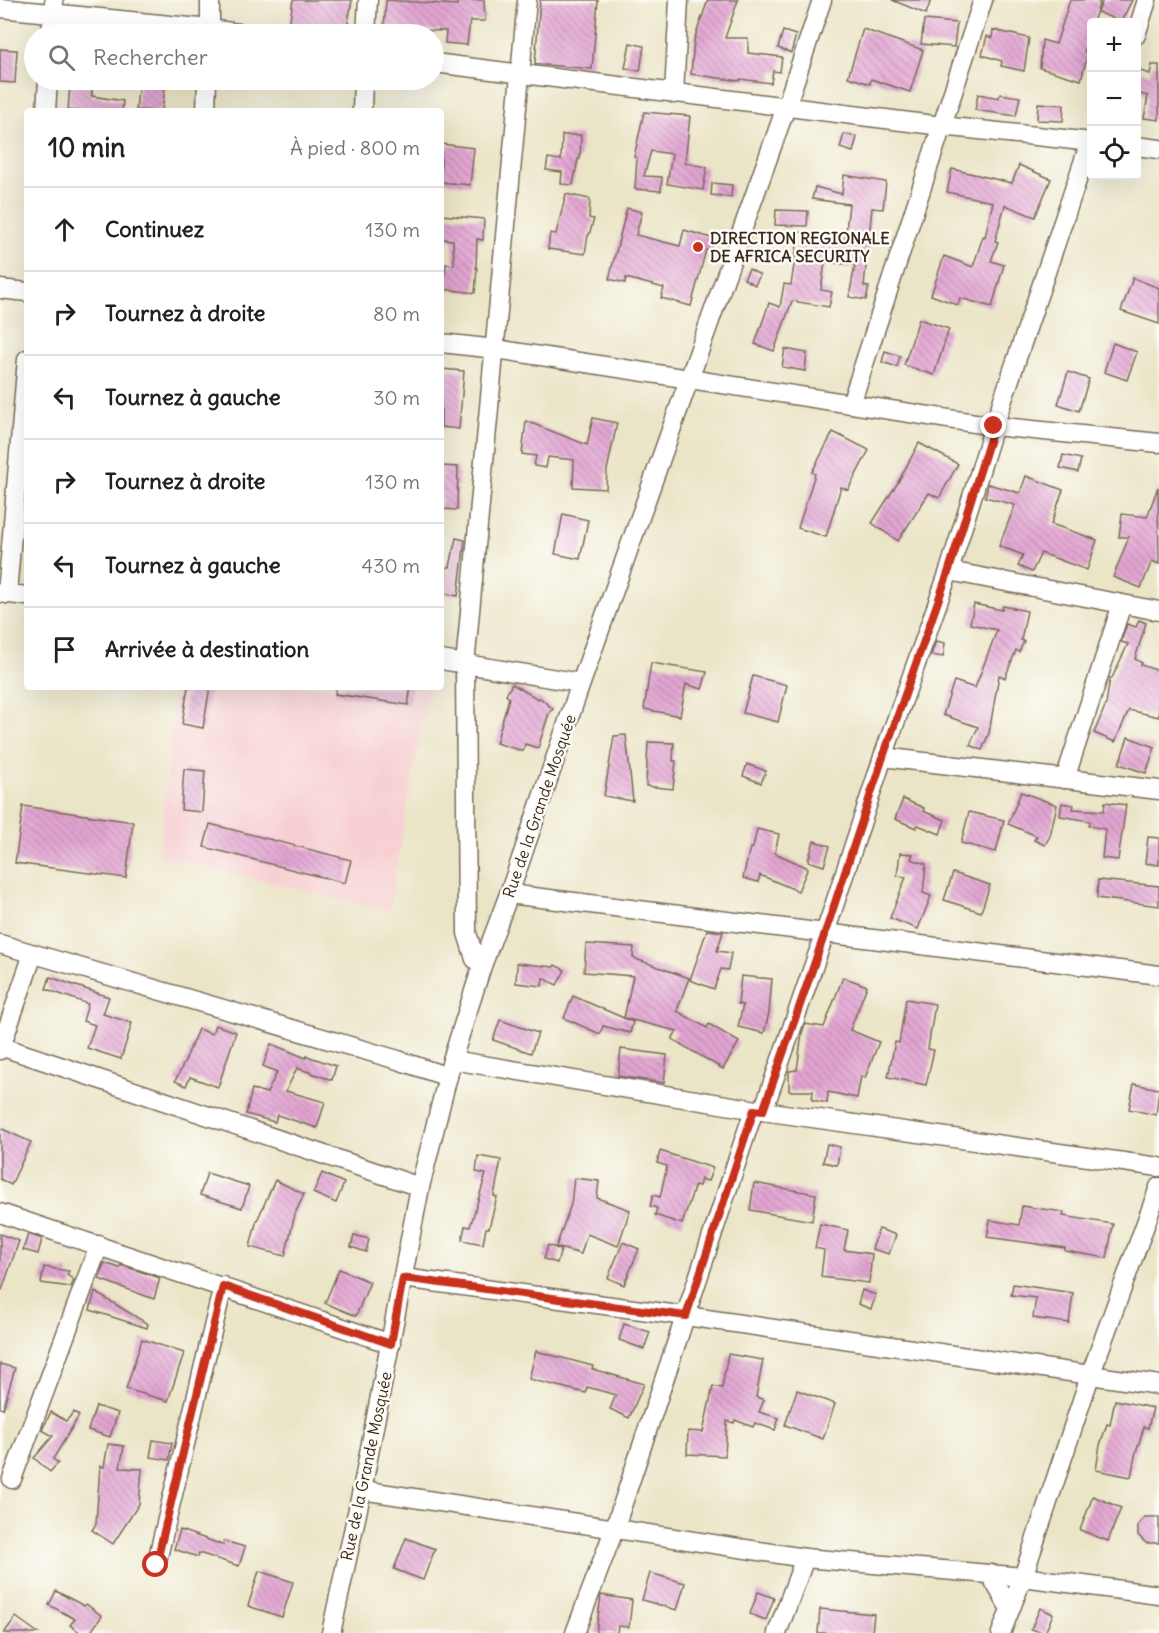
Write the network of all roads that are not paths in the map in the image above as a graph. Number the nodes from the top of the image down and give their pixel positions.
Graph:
1 (210, 0) edge
2 (368, 0) edge
3 (527, 0) edge
4 (679, 0) edge
5 (822, 0) edge
6 (983, 0) edge
7 (1147, 0) edge
8 (53, 6) edge
9 (0, 8) edge
10 (1141, 21) edge
11 (52, 24) edge
12 (162, 24) edge
13 (210, 24) edge
14 (367, 24) edge
15 (444, 64) edge
16 (521, 73) junction
17 (47, 90) edge
18 (207, 90) edge
19 (363, 90) edge
20 (674, 94) junction
21 (786, 107) junction
22 (46, 108) edge
23 (206, 108) edge
24 (362, 108) edge
25 (942, 126) junction
26 (1087, 142) edge
27 (1141, 147) edge
28 (1159, 149) edge
29 (1087, 154) edge
30 (0, 289) edge
31 (24, 292) edge
32 (444, 343) edge
33 (496, 349) junction
34 (688, 379) junction
35 (24, 390) edge
36 (851, 404) junction
37 (994, 426) junction
38 (1159, 443) edge
39 (949, 570) junction
40 (4, 593) edge
41 (24, 596) edge
42 (1122, 604) junction
43 (1159, 611) edge
44 (444, 661) edge
45 (465, 665) junction
46 (580, 683) junction
47 (883, 757) junction
48 (1065, 778) junction
49 (1159, 790) edge
50 (509, 894) junction
51 (825, 933) junction
52 (0, 944) edge
53 (33, 954) junction
54 (482, 966) junction
55 (1159, 975) edge
56 (0, 1048) edge
57 (450, 1069) junction
58 (759, 1110) junction
59 (1159, 1167) edge
60 (420, 1187) junction
61 (1159, 1187) edge
62 (0, 1213) edge
63 (99, 1245) junction
64 (403, 1278) junction
65 (223, 1286) junction
66 (686, 1316) junction
67 (391, 1344) junction
68 (1090, 1376) junction
69 (1159, 1385) edge
70 (12, 1479) dead end
71 (362, 1490) junction
72 (614, 1530) junction
73 (805, 1558) junction
74 (156, 1565) dead end
75 (990, 1574) junction
76 (1023, 1577) junction
77 (1159, 1594) edge
78 (1010, 1609) junction
79 (331, 1633) edge
80 (575, 1633) edge
81 (777, 1633) edge
82 (1001, 1633) edge

1 - 13 street
2 - 14 street
3 - 16 street
4 - 20 street
5 - 21 street, Rue de la Grande Mosquée
6 - 25 street
7 - 10 street
8 - 9 street
8 - 11 street
8 - 12 street
15 - 16 street
16 - 20 street
16 - 33 street
17 - 22 street
18 - 23 street
19 - 24 street
20 - 21 street
21 - 25 street
21 - 34 street, Rue de la Grande Mosquée
25 - 26 street
25 - 36 street
27 - 28 street
29 - 37 street
30 - 31 street
32 - 33 street
33 - 34 street
33 - 45 street
34 - 36 street
34 - 46 street, Rue de la Grande Mosquée
35 - 40 street
36 - 37 street
37 - 38 street
37 - 39 street
39 - 42 street
39 - 47 street
40 - 41 street
42 - 43 street
42 - 48 street
44 - 45 street
45 - 46 street
45 - 54 street
46 - 50 street, Rue de la Grande Mosquée
47 - 48 street
47 - 51 street
48 - 49 street
50 - 51 street
50 - 54 street, Rue de la Grande Mosquée
51 - 55 street
51 - 58 street
52 - 53 street
53 - 56 street
53 - 57 street
54 - 57 street, Rue de la Grande Mosquée
56 - 60 street
57 - 58 street
57 - 60 street, Rue de la Grande Mosquée
58 - 59 street
58 - 66 street
60 - 64 street, Rue de la Grande Mosquée
61 - 68 street
62 - 63 street
63 - 65 street
63 - 70 street
64 - 66 street
64 - 67 street, Rue de la Grande Mosquée
65 - 67 street
65 - 74 street
66 - 68 street
66 - 72 street
67 - 71 street, Rue de la Grande Mosquée
68 - 69 street
68 - 76 street
71 - 72 street
71 - 79 street, Rue de la Grande Mosquée
72 - 73 street
72 - 80 street
73 - 75 street
73 - 81 street
75 - 76 street
75 - 78 street
76 - 77 street
76 - 78 street
78 - 82 street

